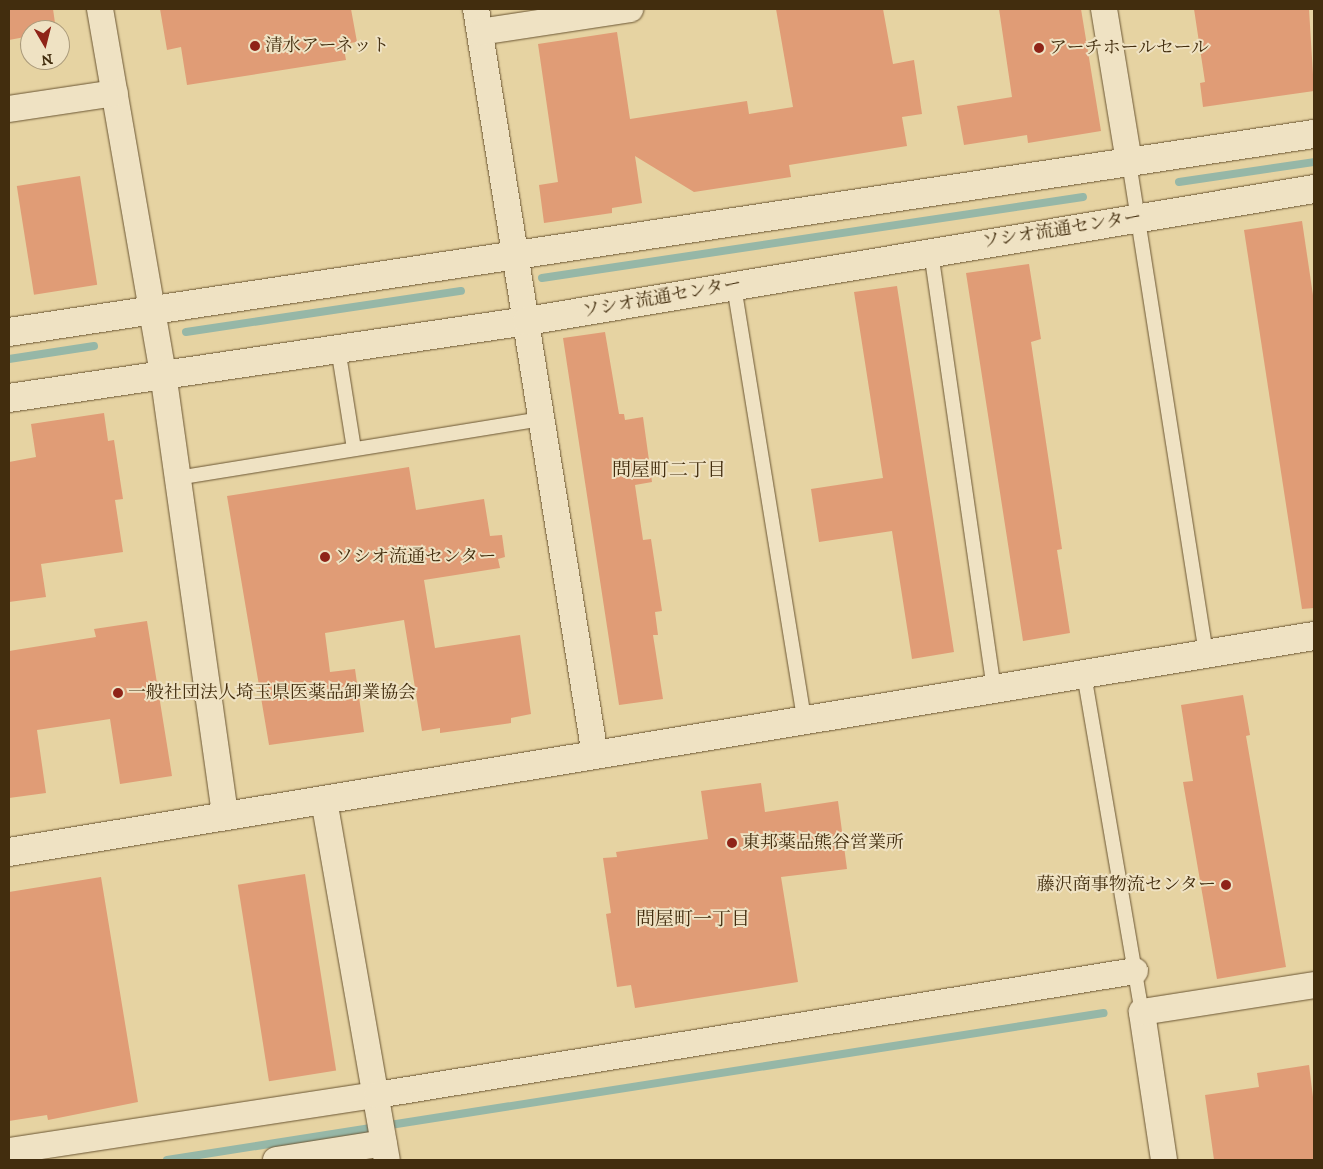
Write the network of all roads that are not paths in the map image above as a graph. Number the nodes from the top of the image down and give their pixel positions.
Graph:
1 (100, 9) edge
2 (630, 9) edge
3 (1104, 9) edge
4 (478, 21) edge
5 (115, 93) junction
6 (9, 109) edge
7 (1314, 134) edge
8 (1129, 162) junction
9 (1314, 189) edge
10 (1137, 218) junction
11 (931, 252) junction
12 (516, 255) junction
13 (734, 286) junction
14 (152, 310) junction
15 (527, 321) junction
16 (9, 332) edge
17 (338, 348) junction
18 (163, 373) junction
19 (9, 398) edge
20 (542, 419) junction
21 (354, 450) junction
22 (177, 478) junction
23 (1314, 636) edge
24 (1206, 654) junction
25 (1084, 674) junction
26 (994, 689) junction
27 (804, 720) junction
28 (594, 755) junction
29 (324, 800) junction
30 (225, 816) junction
31 (9, 852) edge
32 (1135, 971) junction
33 (1314, 985) edge
34 (1142, 1012) junction
35 (377, 1095) junction
36 (9, 1151) edge
37 (385, 1152) edge
38 (276, 1160) edge
39 (1164, 1160) edge

1 - 5 street
2 - 4 street
3 - 8 street
4 - 12 street
5 - 6 street
5 - 14 street
7 - 8 street
8 - 10 lane
8 - 12 street
9 - 10 street, ソシオ流通センター
10 - 11 street, ソシオ流通センター
10 - 24 lane
11 - 13 street, ソシオ流通センター
11 - 26 lane
12 - 14 street
12 - 15 street
13 - 15 street, ソシオ流通センター
13 - 27 lane
14 - 16 street
14 - 18 street
15 - 17 street, ソシオ流通センター
15 - 20 street
17 - 18 street, ソシオ流通センター
17 - 21 lane
18 - 19 street, ソシオ流通センター
18 - 22 street
20 - 21 lane
20 - 28 street
21 - 22 lane
22 - 30 street
23 - 24 street
24 - 25 street
25 - 26 street
25 - 32 lane
26 - 27 street
27 - 28 street
28 - 29 street
29 - 30 street
29 - 35 street
30 - 31 street
32 - 34 lane
32 - 35 street
33 - 34 street
34 - 39 street
35 - 36 street
35 - 37 street
37 - 38 street

